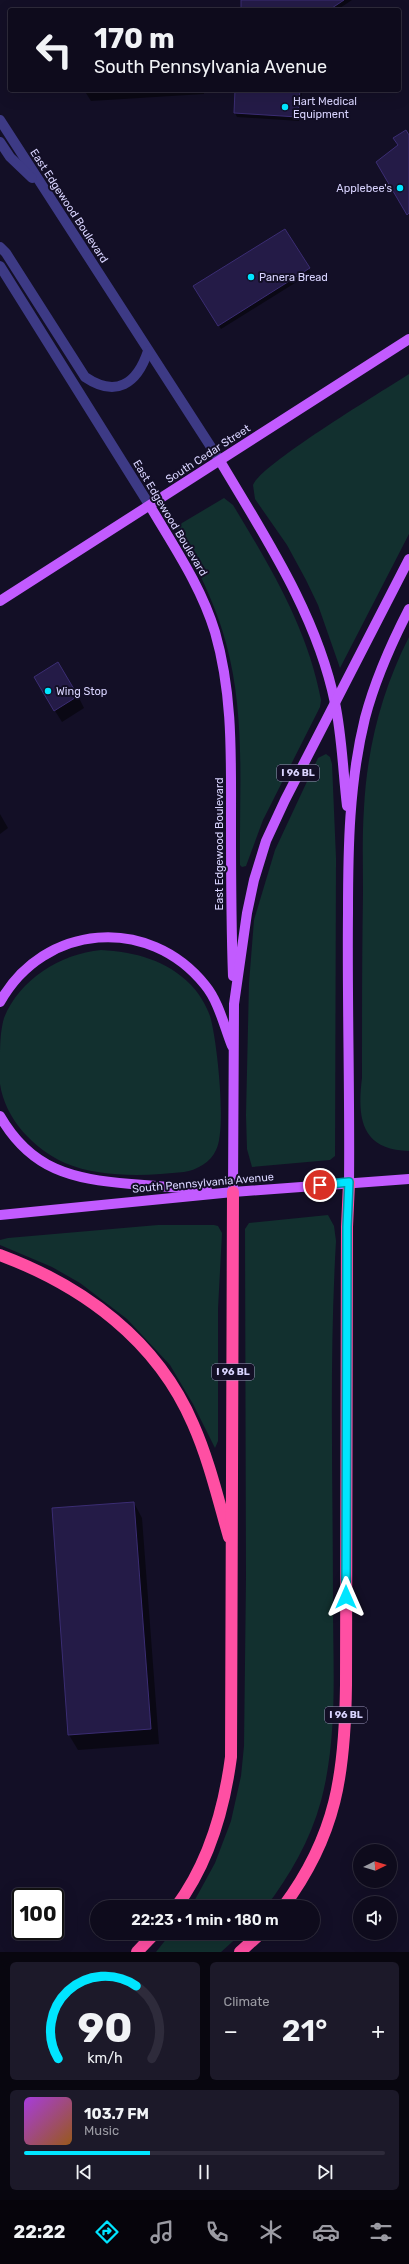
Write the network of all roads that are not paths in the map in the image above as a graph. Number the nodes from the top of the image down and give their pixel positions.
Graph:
1 (0, 120) edge
2 (0, 142) edge
3 (41, 186) junction
4 (0, 247) edge
5 (0, 266) edge
6 (409, 339) edge
7 (148, 351) junction
8 (220, 461) junction
9 (150, 506) junction
10 (409, 560) edge
11 (0, 601) edge
12 (409, 609) edge
13 (335, 703) junction
14 (349, 824) junction
15 (0, 1002) edge
16 (234, 1004) junction
17 (235, 1054) junction
18 (0, 1116) edge
19 (409, 1179) edge
20 (349, 1182) junction
21 (233, 1192) junction
22 (0, 1215) edge
23 (0, 1255) edge
24 (233, 1552) junction
25 (180, 1900) edge
26 (288, 1900) edge
27 (148, 1940) edge
28 (253, 1940) edge
29 (137, 1952) edge
30 (240, 1952) edge

1 - 3 street, East Edgewood Boulevard
2 - 3 street
3 - 7 street, East Edgewood Boulevard
4 - 7 street
5 - 9 street, East Edgewood Boulevard
6 - 8 main road, South Cedar Street
7 - 8 street, East Edgewood Boulevard
8 - 9 main road, South Cedar Street
8 - 13 main road, East Edgewood Boulevard
9 - 11 main road, South Cedar Street
9 - 16 main road, East Edgewood Boulevard
10 - 13 main road, I 96 BL
12 - 14 main road, I 96 BL
13 - 14 main road, East Edgewood Boulevard
13 - 16 main road, I 96 BL
14 - 20 main road, I 96 BL
15 - 17 main road
16 - 17 main road, I 96 BL
17 - 21 main road, I 96 BL
18 - 21 main road
19 - 20 main road, South Pennsylvania Avenue
20 - 21 main road, South Pennsylvania Avenue
20 - 26 highway, I 96 BL
21 - 22 main road, South Pennsylvania Avenue
21 - 24 highway, I 96 BL
23 - 24 highway
24 - 25 highway, I 96 BL
27 - 29 highway
28 - 30 highway

